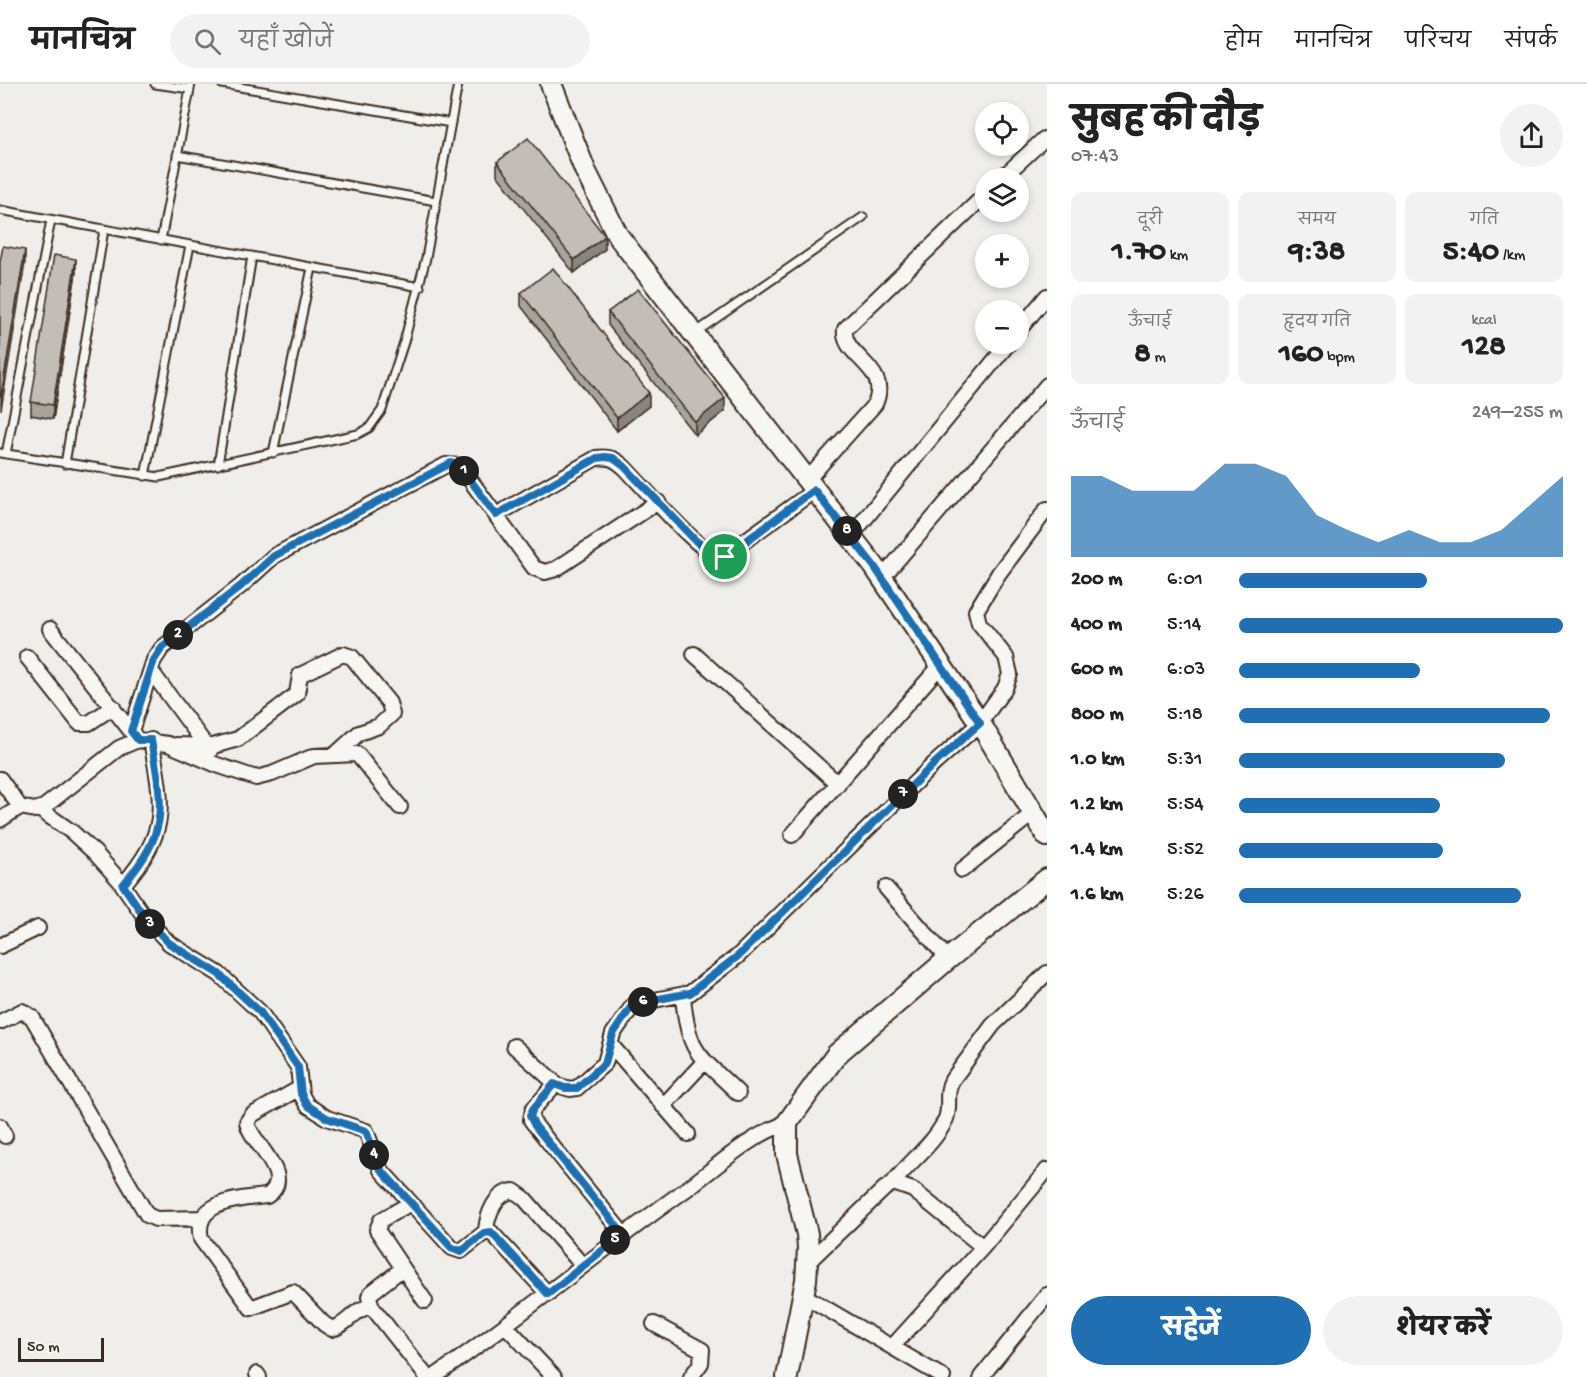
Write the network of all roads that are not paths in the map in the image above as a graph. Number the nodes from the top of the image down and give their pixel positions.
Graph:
1 (155, 84) edge
2 (222, 84) edge
3 (458, 84) edge
4 (551, 84) edge
5 (191, 86) edge
6 (451, 123) junction
7 (1044, 139) dead end
8 (177, 155) junction
9 (1013, 168) edge
10 (436, 201) junction
11 (975, 205) edge
12 (0, 210) edge
13 (863, 217) dead end
14 (51, 220) junction
15 (104, 230) junction
16 (161, 240) junction
17 (190, 245) junction
18 (252, 256) junction
19 (312, 267) junction
20 (420, 287) junction
21 (1047, 296) edge
22 (1029, 318) edge
23 (693, 334) junction
24 (1000, 354) edge
25 (1047, 385) edge
26 (3, 453) edge
27 (273, 453) junction
28 (64, 464) junction
29 (218, 465) junction
30 (145, 476) junction
31 (811, 485) junction
32 (658, 502) junction
33 (1047, 509) edge
34 (496, 515) junction
35 (851, 536) junction
36 (882, 578) junction
37 (50, 628) dead end
38 (694, 654) dead end
39 (27, 657) dead end
40 (941, 665) junction
41 (151, 671) junction
42 (113, 707) junction
43 (980, 723) junction
44 (140, 737) junction
45 (168, 744) junction
46 (209, 746) junction
47 (337, 753) junction
48 (211, 763) junction
49 (0, 779) edge
50 (838, 784) junction
51 (20, 807) junction
52 (400, 807) dead end
53 (39, 809) junction
54 (1032, 814) junction
55 (0, 820) edge
56 (792, 835) dead end
57 (1047, 836) edge
58 (962, 870) dead end
59 (1047, 879) edge
60 (123, 885) junction
61 (886, 888) dead end
62 (38, 928) dead end
63 (0, 946) edge
64 (948, 959) junction
65 (1047, 974) edge
66 (683, 996) junction
67 (0, 1022) edge
68 (610, 1045) junction
69 (514, 1046) dead end
70 (705, 1061) junction
71 (554, 1084) junction
72 (300, 1088) junction
73 (738, 1093) dead end
74 (663, 1106) junction
75 (787, 1123) junction
76 (688, 1134) dead end
77 (1047, 1170) edge
78 (893, 1183) junction
79 (411, 1203) junction
80 (203, 1218) junction
81 (486, 1232) junction
82 (623, 1234) junction
83 (983, 1247) junction
84 (807, 1263) junction
85 (583, 1266) junction
86 (402, 1269) junction
87 (548, 1294) junction
88 (803, 1294) junction
89 (1047, 1295) edge
90 (424, 1300) dead end
91 (372, 1307) junction
92 (654, 1324) dead end
93 (507, 1326) junction
94 (892, 1347) junction
95 (428, 1377) edge
96 (434, 1377) edge
97 (554, 1377) edge
98 (691, 1377) edge
99 (787, 1377) edge
100 (943, 1377) edge
101 (981, 1377) edge

1 - 5 lane
2 - 6 lane
3 - 6 lane
4 - 23 street
5 - 8 lane
6 - 10 lane
7 - 9 street
8 - 10 lane
8 - 16 lane
10 - 20 lane
11 - 31 street
12 - 14 lane
13 - 23 lane
14 - 15 lane
14 - 26 lane
15 - 16 lane
15 - 28 lane
16 - 17 lane
17 - 18 lane
17 - 30 lane
18 - 19 lane
18 - 29 lane
19 - 20 lane
19 - 27 lane
20 - 27 lane
21 - 22 street
23 - 31 street
24 - 35 street
25 - 36 street
26 - 28 lane
27 - 29 lane
28 - 30 lane
29 - 30 lane
31 - 32 street
31 - 35 street
32 - 34 street
32 - 34 street
33 - 43 street
34 - 41 street
35 - 36 street
36 - 40 street
37 - 42 street
38 - 50 street
39 - 42 street
40 - 43 street
40 - 50 street
41 - 44 street
41 - 46 street
42 - 44 street
43 - 54 street
43 - 66 street
44 - 45 street
44 - 53 street
44 - 60 street
45 - 46 street
45 - 48 street
46 - 47 street
46 - 48 street
47 - 48 street
47 - 52 street
49 - 51 street
50 - 56 street
51 - 53 street
51 - 55 street
53 - 60 street
54 - 57 street
54 - 58 street
59 - 64 street
60 - 72 street
61 - 64 street
62 - 63 street
64 - 75 street
65 - 78 street
66 - 68 street
66 - 70 street
67 - 80 street
68 - 71 street
68 - 74 street
69 - 71 street
70 - 73 street
70 - 74 street
71 - 82 street
72 - 79 street
72 - 80 street
74 - 76 street
75 - 82 street
75 - 84 street
77 - 83 street
78 - 83 street
78 - 84 street
79 - 81 street
79 - 86 street
80 - 91 street
81 - 85 street
81 - 87 street
82 - 85 street
83 - 94 street
84 - 88 street
85 - 87 street
86 - 90 street
86 - 91 street
87 - 93 street
88 - 94 street
88 - 99 street
89 - 101 street
91 - 95 street
92 - 98 street
93 - 96 street
93 - 97 street
94 - 100 street

